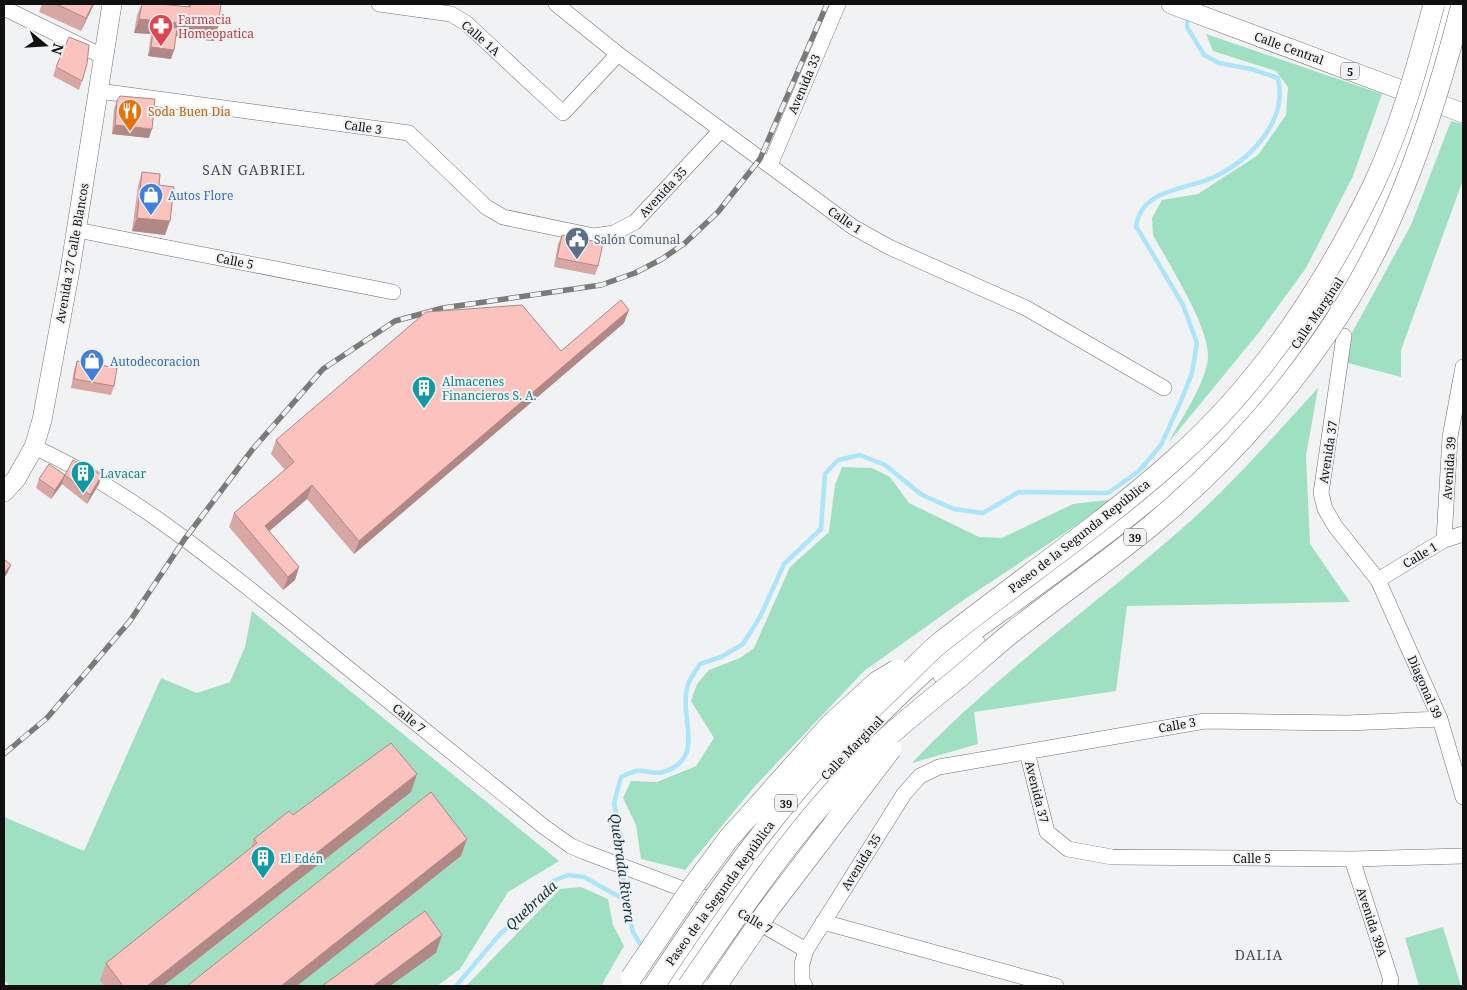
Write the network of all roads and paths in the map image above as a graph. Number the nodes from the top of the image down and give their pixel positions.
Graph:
1 (112, 4) edge
2 (380, 4) edge
3 (556, 4) edge
4 (838, 4) edge
5 (1171, 4) edge
6 (1434, 4) edge
7 (1450, 4) edge
8 (1462, 4) edge
9 (4, 8) edge
10 (618, 54) junction
11 (104, 57) junction
12 (98, 91) junction
13 (1423, 98) junction
14 (1463, 113) edge
15 (720, 130) junction
16 (770, 165) junction
17 (77, 230) junction
18 (594, 236) joint
19 (393, 292) dead end
20 (1344, 336) dead end
21 (1463, 368) edge
22 (1164, 388) dead end
23 (34, 448) junction
24 (4, 492) edge
25 (1463, 534) edge
26 (1444, 540) junction
27 (1378, 580) junction
28 (943, 640) junction
29 (959, 678) junction
30 (1440, 719) junction
31 (1027, 752) junction
32 (920, 776) joint
33 (1463, 797) edge
34 (1047, 832) joint
35 (1463, 856) edge
36 (1352, 859) junction
37 (729, 907) junction
38 (823, 922) junction
39 (708, 936) junction
40 (806, 950) junction
41 (631, 978) dead end
42 (654, 986) edge
43 (669, 986) edge
44 (680, 986) edge
45 (688, 986) edge
46 (716, 986) edge
47 (805, 986) edge
48 (1056, 986) edge
49 (1389, 986) edge

1 - 11 main road, Avenida 27 Calle Blancos
2 - 10 street, Calle 1A
3 - 10 street, Calle 1
4 - 16 street, Avenida 33
5 - 13 main road, Calle Central / 5
6 - 28 highway, Paseo de la Segunda República / 39, bridge
7 - 13 street, Calle Marginal
8 - 29 highway, 39, bridge
9 - 11 street
10 - 15 street, Calle 1
11 - 12 main road, Avenida 27 Calle Blancos
12 - 17 main road, Avenida 27 Calle Blancos
12 - 18 street, Calle 3
13 - 14 main road, Calle Central / 5
13 - 37 street, Calle Marginal
15 - 16 street, Calle 1
15 - 18 street, Avenida 35
16 - 22 street, Calle 1
17 - 19 street, Calle 5
17 - 23 main road, Avenida 27 Calle Blancos
20 - 27 street, Avenida 37
21 - 26 street, Avenida 39
23 - 24 main road, Avenida 27 Calle Blancos
23 - 37 street, Calle 7
25 - 26 street, Calle 1
26 - 27 street, Calle 1
27 - 30 street, Diagonal 39
28 - 41 highway, bridge
28 - 42 highway, Paseo de la Segunda República / 39, bridge
29 - 45 highway, 39, bridge
29 - 46 highway, bridge
30 - 31 street, Calle 3
30 - 33 street, Diagonal 39
31 - 32 street, Calle 3
31 - 34 street, Avenida 37
32 - 38 street, Avenida 35
34 - 36 street, Calle 5
35 - 36 street, Calle 5
36 - 49 street, Avenida 39A
37 - 39 street, Calle Marginal
37 - 40 street, Calle 7
38 - 40 street, Avenida 35
38 - 48 street
39 - 43 street, Calle Marginal
39 - 44 street, Calle Marginal
40 - 47 street

